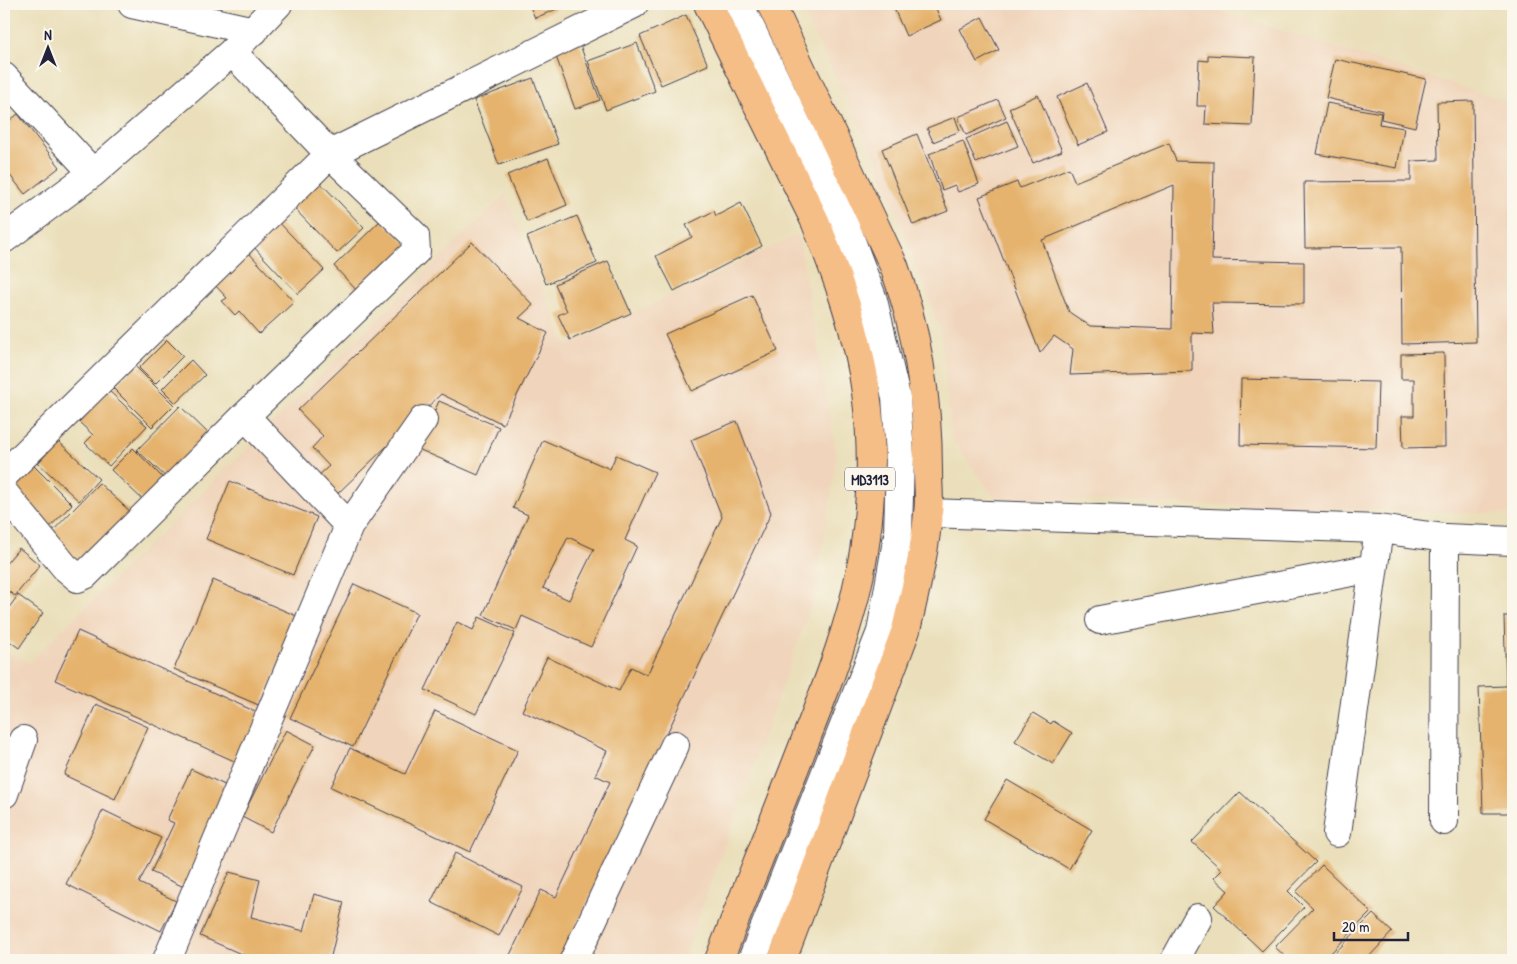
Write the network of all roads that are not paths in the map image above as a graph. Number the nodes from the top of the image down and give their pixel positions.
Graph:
1 (132, 4) edge
2 (278, 4) edge
3 (634, 4) edge
4 (708, 4) edge
5 (739, 4) edge
6 (771, 4) edge
7 (254, 31) junction
8 (232, 52) junction
9 (4, 77) edge
10 (330, 154) junction
11 (93, 173) junction
12 (4, 239) edge
13 (245, 416) junction
14 (423, 420) dead end
15 (4, 475) edge
16 (4, 493) edge
17 (929, 513) junction
18 (349, 526) junction
19 (1379, 529) junction
20 (1445, 538) junction
21 (1513, 541) edge
22 (1373, 568) junction
23 (1100, 620) dead end
24 (23, 740) dead end
25 (675, 745) dead end
26 (4, 794) edge
27 (1444, 821) dead end
28 (1337, 833) dead end
29 (1198, 918) dead end
30 (167, 960) edge
31 (574, 960) edge
32 (719, 960) edge
33 (752, 960) edge
34 (782, 960) edge
35 (1175, 960) edge

1 - 7 street
2 - 7 street
3 - 10 street
4 - 32 main road, MD3113
5 - 33 street
6 - 17 main road
7 - 8 street
8 - 10 street
8 - 11 street
9 - 11 street
10 - 13 street
10 - 15 street
11 - 12 street
13 - 16 street
13 - 18 street
14 - 18 street
17 - 19 street
17 - 34 main road
18 - 30 street
19 - 20 street
19 - 22 street
20 - 21 street
20 - 27 street
22 - 23 street
22 - 28 street
24 - 26 street
25 - 31 street
29 - 35 street

